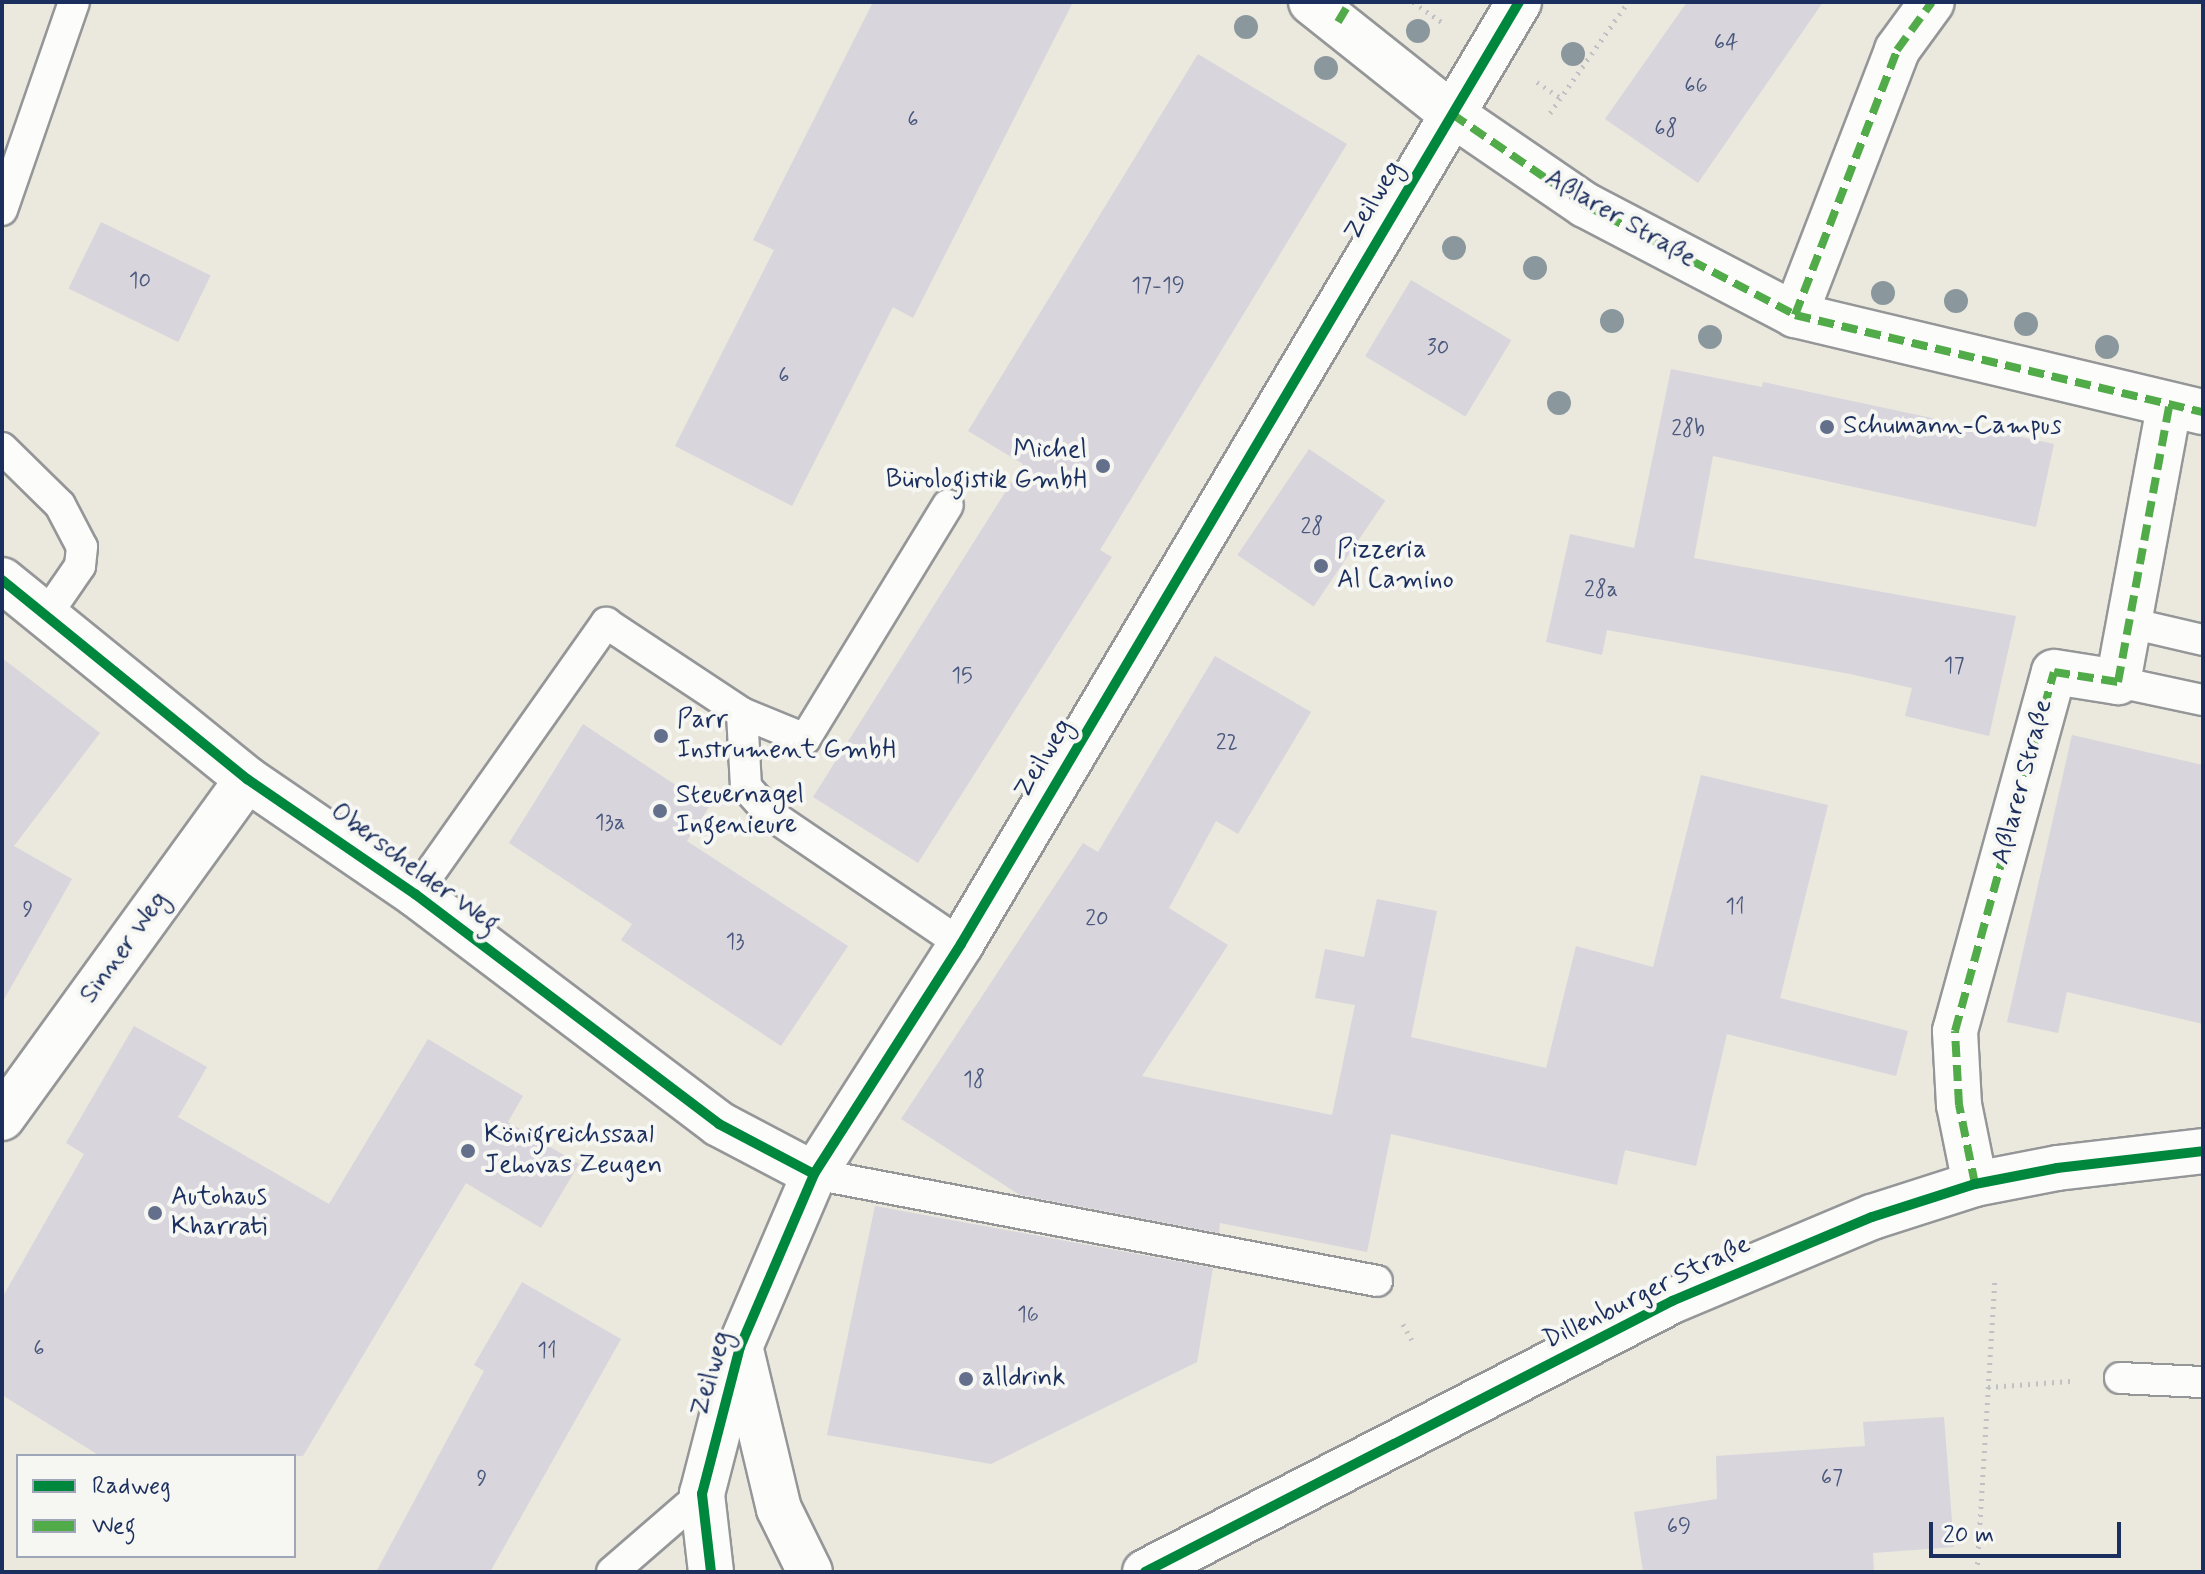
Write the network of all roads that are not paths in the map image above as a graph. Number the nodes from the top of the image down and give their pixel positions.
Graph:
1 (74, 2) edge
2 (1519, 2) edge
3 (1932, 2) edge
4 (1333, 9) edge
5 (1452, 114) junction
6 (2, 210) edge
7 (1795, 315) junction
8 (2186, 410) edge
9 (2, 448) edge
10 (948, 505) dead end
11 (2, 580) edge
12 (47, 614) junction
13 (2130, 623) junction
14 (2203, 640) edge
15 (2118, 682) junction
16 (2203, 700) edge
17 (742, 713) junction
18 (247, 779) junction
19 (415, 894) junction
20 (961, 944) junction
21 (2, 1118) edge
22 (2203, 1151) edge
23 (814, 1174) junction
24 (1975, 1184) junction
25 (1377, 1281) dead end
26 (740, 1347) junction
27 (2120, 1378) road end
28 (2203, 1382) edge
29 (702, 1494) junction
30 (612, 1572) edge
31 (711, 1572) edge
32 (810, 1572) edge
33 (1145, 1572) edge

1 - 6 lane
2 - 5 street, Zeilweg
3 - 7 street
4 - 5 street, Aßlarer Straße
5 - 7 street, Aßlarer Straße
5 - 20 street, Zeilweg
7 - 8 street, Aßlarer Straße
8 - 13 street, Aßlarer Straße
9 - 12 lane
10 - 17 lane
11 - 12 street, Oberschelder Weg
12 - 18 street, Oberschelder Weg
13 - 14 lane
13 - 15 street, Aßlarer Straße
15 - 16 lane
15 - 24 street, Aßlarer Straße
17 - 19 lane
17 - 20 lane
18 - 19 street, Oberschelder Weg
18 - 21 street, Sinner Weg
19 - 23 street, Oberschelder Weg
20 - 23 street, Zeilweg
22 - 24 street, Dillenburger Straße
23 - 25 lane
23 - 26 street, Zeilweg
24 - 33 street, Dillenburger Straße
26 - 29 street, Zeilweg
26 - 32 street, Zeilweg
27 - 28 lane
29 - 30 lane
29 - 31 street, Zeilweg

